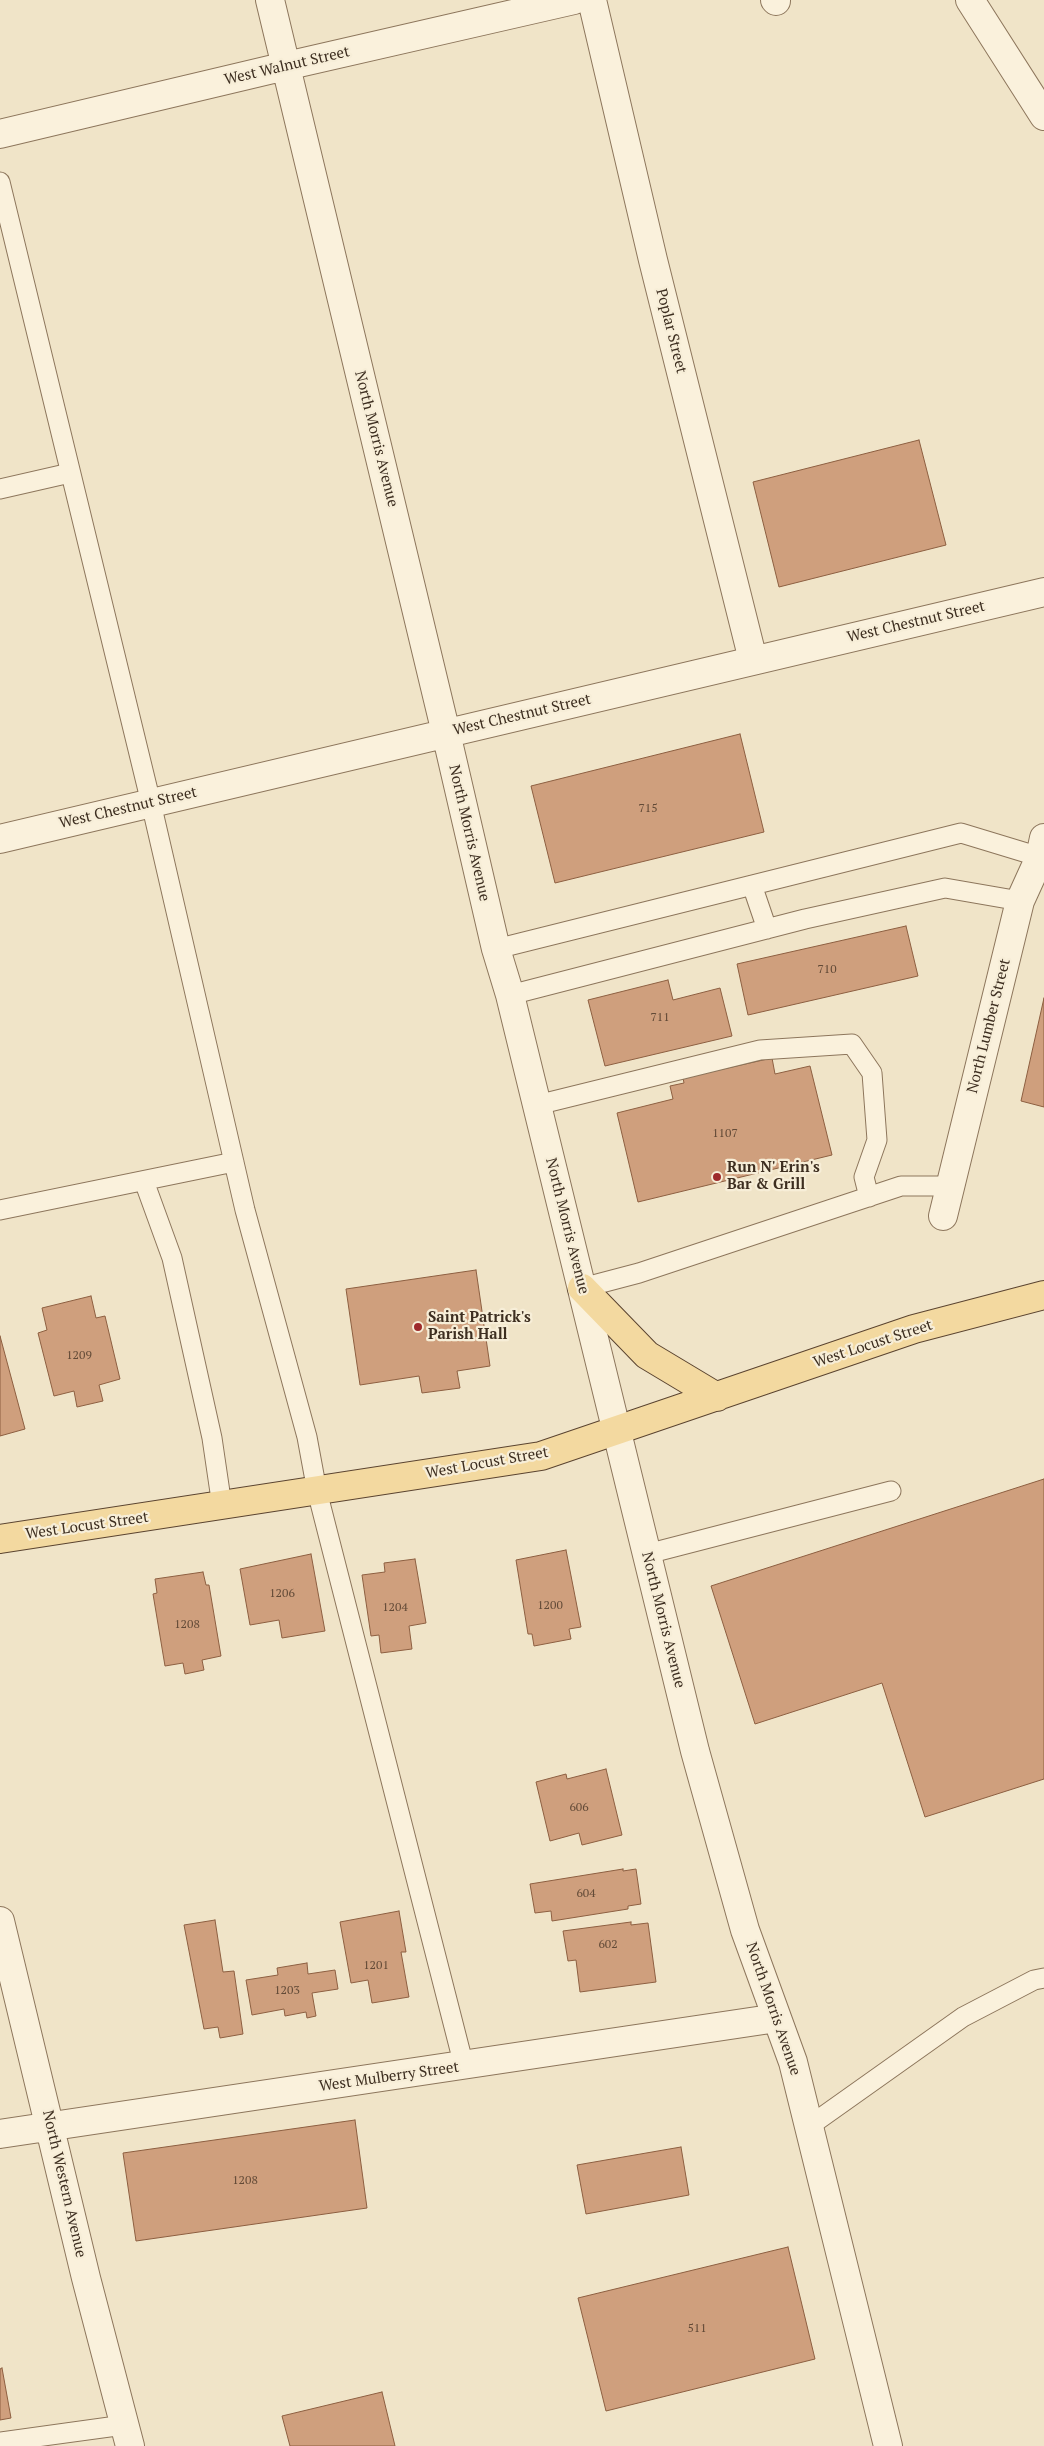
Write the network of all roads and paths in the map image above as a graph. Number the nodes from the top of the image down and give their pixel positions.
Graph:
1 (270, 0) edge
2 (574, 0) edge
3 (592, 0) edge
4 (970, 0) edge
5 (286, 66) junction
6 (1044, 116) edge
7 (0, 134) edge
8 (0, 182) edge
9 (70, 473) junction
10 (0, 489) edge
11 (1044, 592) edge
12 (753, 660) junction
13 (446, 733) junction
14 (151, 803) junction
15 (0, 839) edge
16 (1042, 848) edge
17 (752, 885) junction
18 (1020, 901) junction
19 (767, 929) junction
20 (496, 949) junction
21 (510, 995) junction
22 (537, 1105) junction
23 (234, 1162) junction
24 (144, 1181) junction
25 (949, 1186) junction
26 (868, 1197) junction
27 (0, 1210) edge
28 (943, 1216) dead end
29 (582, 1288) junction
30 (1044, 1296) edge
31 (717, 1397) junction
32 (617, 1432) junction
33 (317, 1491) junction
34 (891, 1492) dead end
35 (222, 1506) junction
36 (0, 1539) edge
37 (647, 1554) junction
38 (0, 1921) edge
39 (1044, 1978) edge
40 (777, 2018) junction
41 (464, 2066) junction
42 (50, 2126) junction
43 (808, 2127) junction
44 (0, 2134) edge
45 (127, 2436) edge
46 (0, 2442) edge
47 (888, 2446) edge

1 - 5 street, North Morris Avenue
2 - 5 street, West Walnut Street
3 - 12 street, Poplar Street
4 - 6 street
5 - 7 street, West Walnut Street
5 - 13 street, North Morris Avenue
8 - 9 lane
9 - 10 lane
9 - 14 lane
11 - 12 street, West Chestnut Street
12 - 13 street, West Chestnut Street
13 - 14 street, West Chestnut Street
13 - 20 street, North Morris Avenue
14 - 15 street, West Chestnut Street
14 - 23 lane
16 - 17 lane
16 - 18 street, North Lumber Street
17 - 19 lane
17 - 20 lane
18 - 19 lane
18 - 25 street, North Lumber Street
19 - 21 lane
20 - 21 street, North Morris Avenue
21 - 22 street, North Morris Avenue
22 - 26 lane
22 - 29 street, North Morris Avenue
23 - 24 lane
23 - 33 lane
24 - 27 lane
24 - 35 lane
25 - 26 lane
25 - 28 street, North Lumber Street
26 - 29 lane
29 - 31 main road
29 - 32 street, North Morris Avenue
30 - 31 main road, West Locust Street
31 - 32 main road, West Locust Street
32 - 33 main road, West Locust Street
32 - 37 street, North Morris Avenue
33 - 35 main road, West Locust Street
33 - 41 lane
34 - 37 lane
35 - 36 main road, West Locust Street
37 - 40 street, North Morris Avenue
38 - 42 street, North Western Avenue
39 - 43 lane
40 - 41 street, West Mulberry Street
40 - 43 street, North Morris Avenue
41 - 42 street, West Mulberry Street
42 - 44 street, West Mulberry Street
42 - 45 street, North Western Avenue
43 - 47 street, North Morris Avenue
45 - 46 lane

